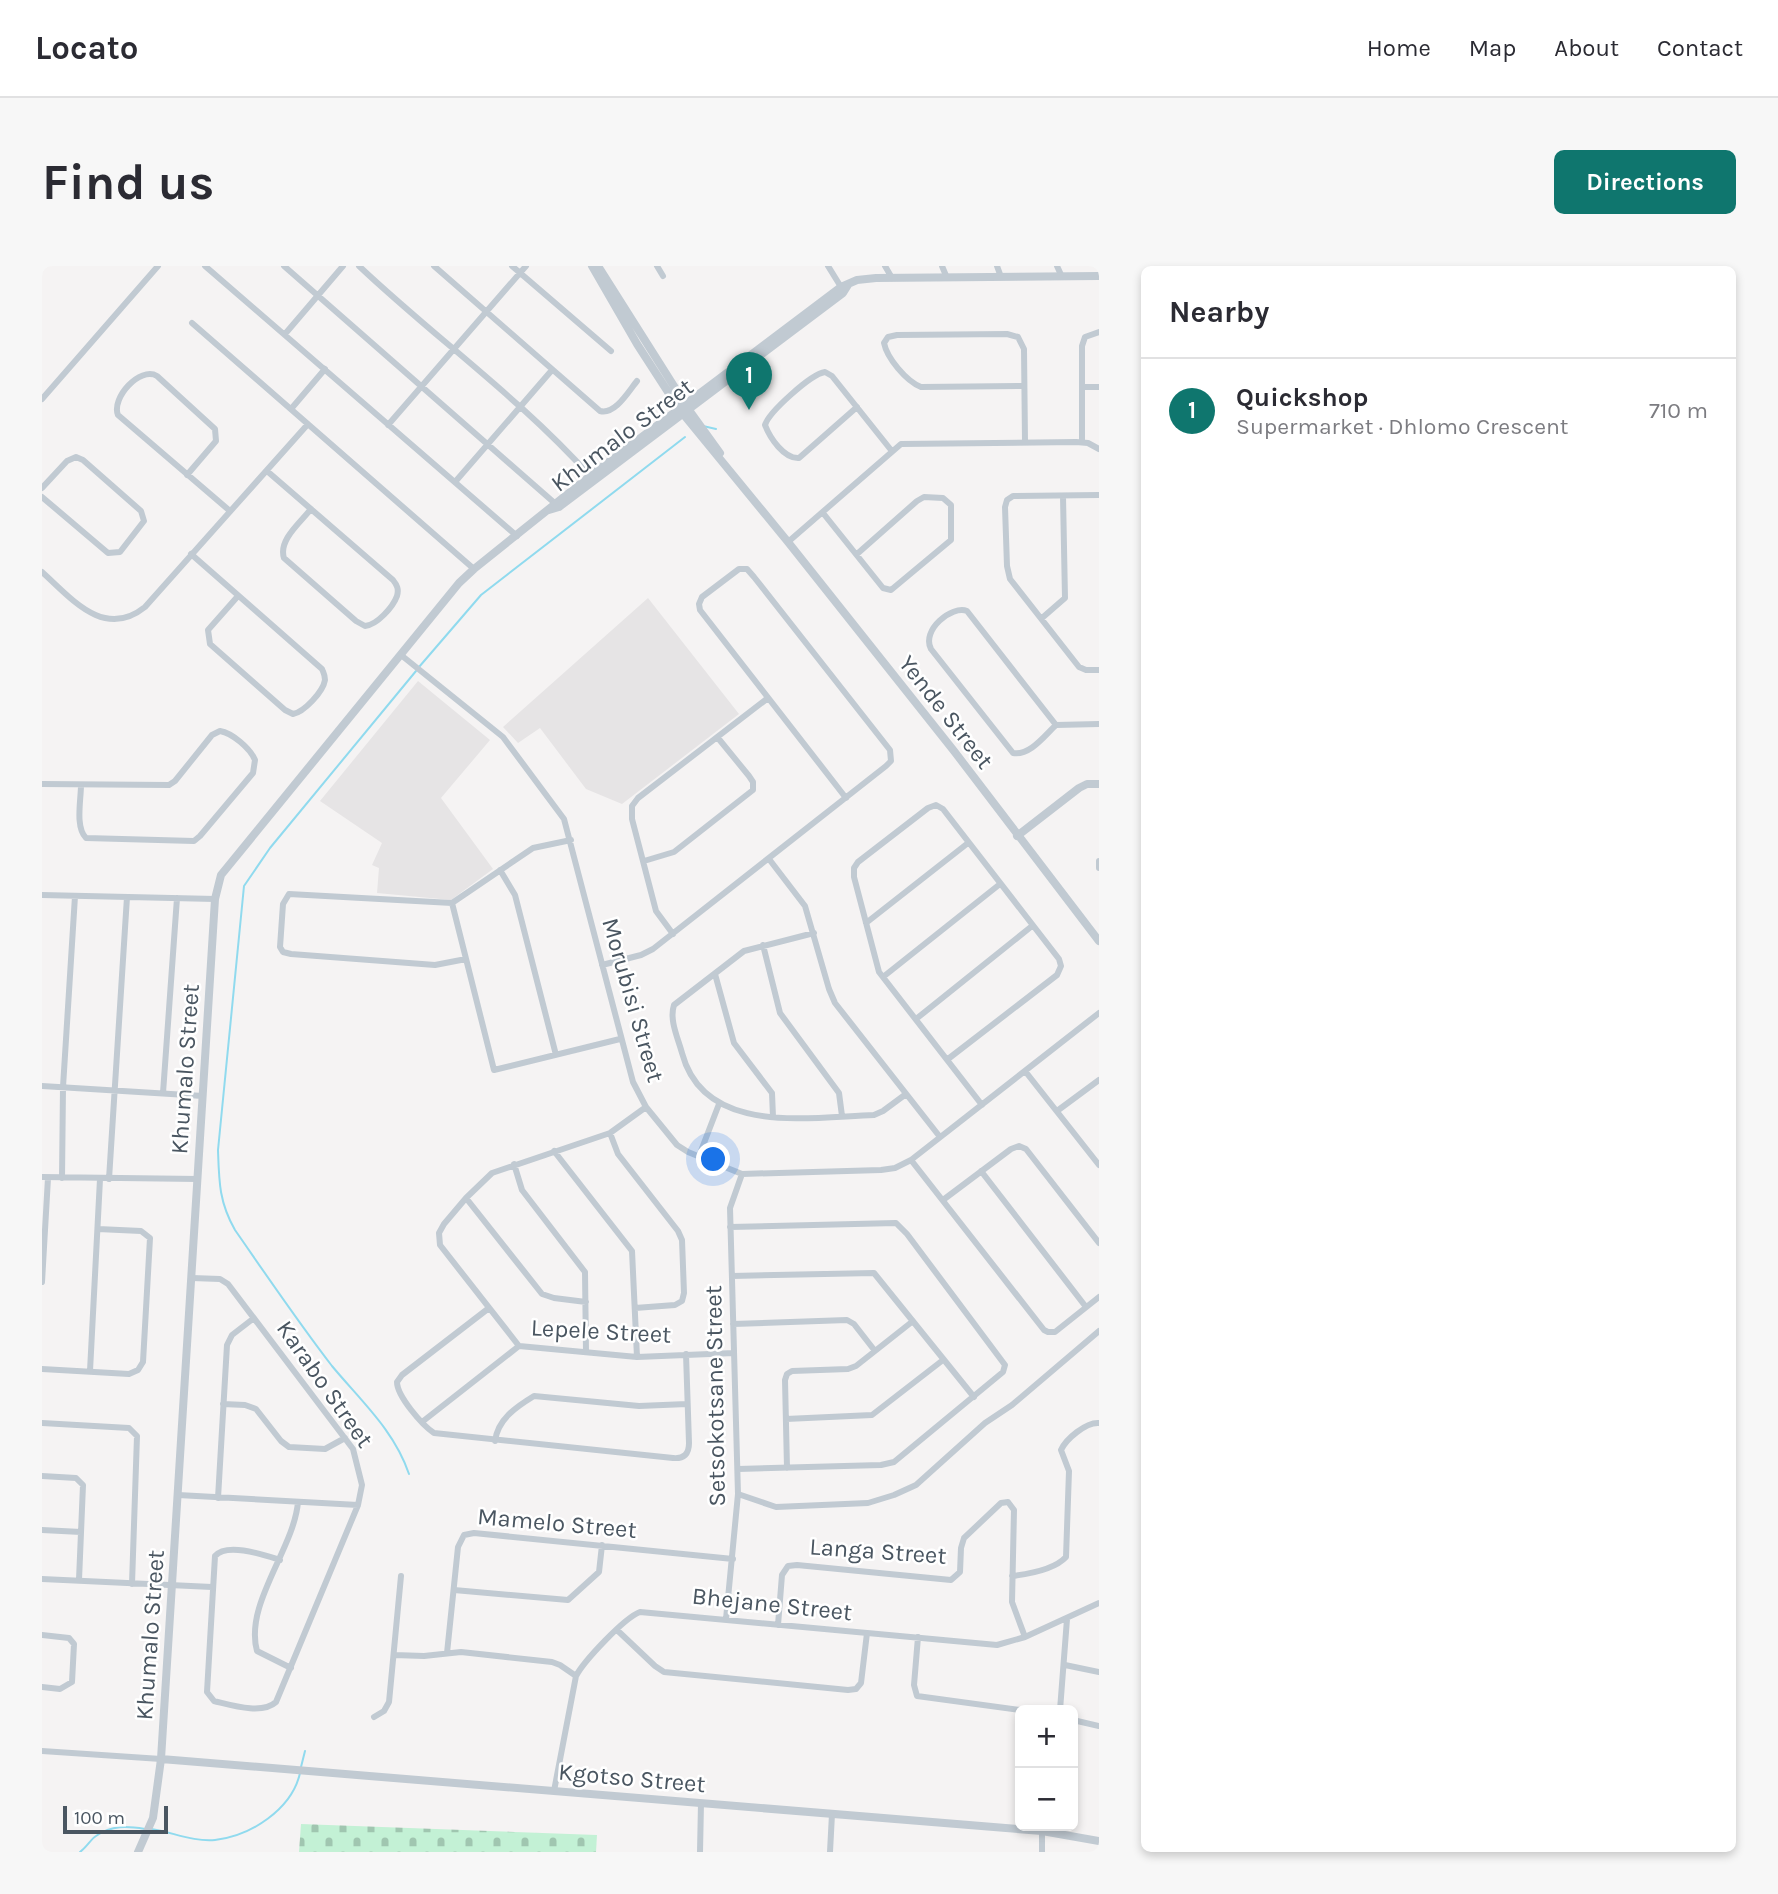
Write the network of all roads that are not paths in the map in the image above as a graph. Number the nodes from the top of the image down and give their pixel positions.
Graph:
1 (158, 266) edge
2 (205, 266) edge
3 (284, 266) edge
4 (343, 266) edge
5 (359, 266) edge
6 (434, 266) edge
7 (512, 266) edge
8 (526, 266) edge
9 (592, 266) edge
10 (598, 266) edge
11 (657, 266) edge
12 (828, 266) edge
13 (885, 266) edge
14 (942, 266) edge
15 (997, 266) edge
16 (1057, 266) edge
17 (520, 274) junction
18 (663, 276) dead end
19 (1099, 276) edge
20 (1001, 277) junction
21 (1062, 277) junction
22 (892, 278) junction
23 (947, 278) junction
24 (844, 286) junction
25 (318, 296) junction
26 (486, 311) junction
27 (192, 323) dead end
28 (1099, 332) edge
29 (285, 334) junction
30 (454, 350) junction
31 (611, 351) dead end
32 (325, 369) junction
33 (552, 370) junction
34 (740, 370) junction
35 (729, 371) junction
36 (637, 381) dead end
37 (422, 386) junction
38 (1024, 386) junction
39 (1082, 387) junction
40 (1099, 387) edge
41 (670, 396) junction
42 (42, 399) edge
43 (857, 407) junction
44 (520, 408) junction
45 (291, 409) junction
46 (684, 409) junction
47 (663, 421) junction
48 (307, 424) junction
49 (388, 425) junction
50 (1025, 442) junction
51 (1082, 442) junction
52 (488, 445) junction
53 (1099, 449) edge
54 (891, 450) junction
55 (267, 471) junction
56 (187, 475) junction
57 (590, 476) junction
58 (455, 482) junction
59 (42, 488) edge
60 (1099, 495) edge
61 (1063, 496) junction
62 (42, 498) edge
63 (554, 507) junction
64 (312, 509) junction
65 (230, 511) junction
66 (822, 513) junction
67 (517, 536) junction
68 (788, 542) junction
69 (191, 554) junction
70 (857, 554) junction
71 (474, 569) junction
72 (42, 572) edge
73 (238, 596) junction
74 (1042, 618) junction
75 (401, 655) junction
76 (1099, 670) edge
77 (768, 698) junction
78 (1099, 724) edge
79 (1056, 725) junction
80 (718, 738) junction
81 (1099, 783) edge
82 (42, 784) edge
83 (81, 785) junction
84 (846, 798) junction
85 (1017, 836) junction
86 (571, 840) junction
87 (968, 843) junction
88 (769, 859) junction
89 (644, 860) junction
90 (1099, 861) edge
91 (1099, 868) edge
92 (500, 870) junction
93 (1000, 884) junction
94 (42, 895) edge
95 (75, 896) junction
96 (127, 897) junction
97 (177, 898) junction
98 (215, 899) junction
99 (452, 903) junction
100 (866, 923) junction
101 (1032, 926) junction
102 (673, 933) junction
103 (814, 933) junction
104 (1099, 941) edge
105 (762, 945) junction
106 (466, 959) junction
107 (602, 965) junction
108 (715, 974) junction
109 (883, 977) junction
110 (1099, 1013) edge
111 (916, 1018) junction
112 (620, 1039) junction
113 (556, 1055) junction
114 (948, 1059) junction
115 (1025, 1071) junction
116 (1098, 1083) edge
117 (42, 1086) edge
118 (63, 1087) junction
119 (114, 1090) junction
120 (163, 1093) junction
121 (906, 1094) junction
122 (203, 1096) junction
123 (719, 1104) junction
124 (982, 1105) junction
125 (646, 1107) junction
126 (1057, 1111) junction
127 (842, 1116) junction
128 (773, 1117) junction
129 (610, 1133) junction
130 (940, 1137) junction
131 (554, 1151) junction
132 (699, 1156) junction
133 (911, 1160) junction
134 (514, 1164) junction
135 (1099, 1165) edge
136 (981, 1171) junction
137 (742, 1174) junction
138 (45, 1177) edge
139 (62, 1178) junction
140 (104, 1179) junction
141 (198, 1179) junction
142 (466, 1198) junction
143 (943, 1200) junction
144 (730, 1227) junction
145 (98, 1229) junction
146 (1099, 1243) edge
147 (732, 1276) junction
148 (192, 1278) junction
149 (42, 1282) edge
150 (1099, 1297) edge
151 (586, 1302) junction
152 (1086, 1307) junction
153 (489, 1308) junction
154 (635, 1308) junction
155 (254, 1318) junction
156 (913, 1321) junction
157 (733, 1324) junction
158 (1099, 1331) edge
159 (519, 1346) junction
160 (875, 1351) junction
161 (586, 1352) junction
162 (734, 1353) junction
163 (686, 1354) junction
164 (637, 1357) junction
165 (943, 1360) junction
166 (42, 1369) edge
167 (90, 1371) junction
168 (974, 1397) junction
169 (223, 1404) junction
170 (687, 1404) junction
171 (786, 1419) junction
172 (422, 1422) junction
173 (42, 1423) edge
174 (1099, 1423) edge
175 (345, 1438) junction
176 (495, 1441) junction
177 (787, 1468) junction
178 (738, 1469) junction
179 (42, 1476) edge
180 (738, 1494) junction
181 (178, 1495) junction
182 (218, 1497) junction
183 (298, 1502) junction
184 (358, 1505) junction
185 (42, 1530) edge
186 (81, 1532) junction
187 (602, 1545) junction
188 (733, 1559) junction
189 (280, 1560) junction
190 (401, 1576) dead end
191 (1012, 1576) junction
192 (42, 1579) edge
193 (79, 1580) junction
194 (132, 1584) junction
195 (172, 1585) junction
196 (212, 1587) junction
197 (454, 1590) junction
198 (1099, 1603) edge
199 (726, 1619) junction
200 (1067, 1619) junction
201 (778, 1625) junction
202 (617, 1630) junction
203 (867, 1633) junction
204 (42, 1635) edge
205 (918, 1637) junction
206 (1025, 1637) junction
207 (447, 1653) junction
208 (394, 1655) junction
209 (1065, 1665) junction
210 (291, 1668) junction
211 (1099, 1672) edge
212 (576, 1676) junction
213 (42, 1687) edge
214 (1061, 1705) edge
215 (1015, 1709) edge
216 (374, 1717) dead end
217 (1078, 1721) edge
218 (1099, 1726) edge
219 (42, 1752) edge
220 (161, 1759) junction
221 (554, 1791) junction
222 (701, 1803) junction
223 (831, 1814) junction
224 (1015, 1829) edge
225 (1042, 1831) joint
226 (1099, 1841) edge
227 (140, 1849) edge
228 (700, 1852) edge
229 (830, 1852) edge
230 (1042, 1852) edge

1 - 42 street
2 - 29 street
3 - 25 street
4 - 25 street
5 - 30 street
6 - 26 street
7 - 17 street
8 - 17 street
9 - 41 street, Yende Street
10 - 46 street, Yende Street
11 - 18 street
12 - 24 street
13 - 22 street
14 - 23 street
15 - 20 street
16 - 21 street
17 - 26 street
17 - 31 street
19 - 21 street, Khumalo Street
20 - 21 street, Khumalo Street
20 - 23 street, Khumalo Street
22 - 23 street, Khumalo Street
22 - 24 street, Khumalo Street
24 - 34 street, Khumalo Street
24 - 35 street, Khumalo Street
25 - 29 street
25 - 37 street
26 - 30 street
26 - 33 street
27 - 45 street
28 - 39 street
29 - 32 street
30 - 37 street
30 - 44 street
32 - 45 street
32 - 49 street
33 - 36 street
33 - 44 street
34 - 35 street
34 - 46 street, Khumalo Street
35 - 46 street, Khumalo Street
37 - 49 street
37 - 52 street
38 - 38 street
38 - 50 street
39 - 40 street
39 - 51 street
41 - 46 street, Yende Street
41 - 47 street
43 - 43 street
43 - 54 street
44 - 52 street
44 - 57 street
45 - 48 street
46 - 47 street, Khumalo Street
46 - 63 street, Khumalo Street
46 - 68 street, Yende Street
47 - 57 street, Khumalo Street
48 - 55 street
48 - 71 street
49 - 58 street
50 - 51 street
50 - 54 street
51 - 53 street
52 - 58 street
52 - 63 street
54 - 66 street
55 - 64 street
55 - 65 street
56 - 56 street
56 - 65 street
57 - 63 street, Khumalo Street
58 - 67 street
59 - 62 street
60 - 61 street
61 - 74 street
61 - 74 street
63 - 67 street, Khumalo Street
64 - 64 street
65 - 69 street
66 - 68 street
66 - 70 street
67 - 71 street, Khumalo Street
68 - 85 street, Yende Street
69 - 72 street
69 - 73 street
70 - 70 street
71 - 75 street, Khumalo Street
73 - 73 street
74 - 76 street
75 - 86 street, Morubisi Street
75 - 98 street, Khumalo Street
77 - 80 street
77 - 84 street
77 - 84 street
78 - 79 street
79 - 79 street
80 - 89 street
80 - 89 street
81 - 85 street
82 - 83 street
83 - 83 street
84 - 88 street
85 - 104 street, Yende Street
86 - 92 street
86 - 107 street, Morubisi Street
87 - 93 street
87 - 100 street
87 - 100 street
88 - 102 street
88 - 103 street
89 - 102 street
90 - 91 street
92 - 99 street
92 - 113 street
93 - 101 street
93 - 109 street
94 - 95 street
95 - 96 street
95 - 118 street
96 - 97 street
96 - 119 street
97 - 98 street
97 - 120 street
98 - 122 street, Khumalo Street
99 - 106 street
99 - 106 street
100 - 109 street
101 - 111 street
101 - 114 street
102 - 107 street
103 - 105 street
103 - 121 street
105 - 108 street
105 - 127 street
106 - 113 street
107 - 112 street, Morubisi Street
108 - 123 street
108 - 128 street
109 - 111 street
110 - 115 street, Morubisi Street
111 - 114 street
112 - 113 street
112 - 125 street, Morubisi Street
114 - 124 street
115 - 124 street, Morubisi Street
115 - 126 street
116 - 126 street
117 - 118 street
118 - 119 street
118 - 139 street
119 - 120 street
119 - 140 street
120 - 122 street
121 - 127 street
121 - 130 street
122 - 141 street, Khumalo Street
123 - 128 street
123 - 132 street
124 - 130 street, Morubisi Street
125 - 129 street, Lepele Street
125 - 132 street, Morubisi Street
126 - 135 street
127 - 128 street
129 - 131 street, Lepele Street
129 - 154 street
130 - 133 street, Morubisi Street
131 - 134 street, Lepele Street
131 - 154 street
132 - 137 street, Morubisi Street
133 - 137 street, Morubisi Street
133 - 143 street
134 - 142 street, Lepele Street
134 - 151 street
136 - 143 street
136 - 146 street
136 - 152 street
137 - 144 street, Setsokotsane Street
138 - 139 street
138 - 149 street
139 - 140 street
140 - 141 street
140 - 145 street
141 - 148 street, Khumalo Street
142 - 151 street
142 - 153 street, Lepele Street
143 - 152 street
144 - 147 street, Setsokotsane Street
144 - 168 street
145 - 167 street
145 - 167 street
147 - 156 street
147 - 157 street, Setsokotsane Street
148 - 155 street, Karabo Street
148 - 181 street, Khumalo Street
150 - 152 street
151 - 161 street
153 - 159 street, Lepele Street
153 - 172 street
154 - 164 street
155 - 169 street
155 - 175 street, Karabo Street
156 - 160 street
156 - 165 street
157 - 160 street
157 - 162 street, Setsokotsane Street
158 - 180 street
159 - 161 street, Lepele Street
159 - 172 street
160 - 171 street
161 - 164 street, Lepele Street
162 - 163 street, Lepele Street
162 - 178 street, Setsokotsane Street
163 - 164 street, Lepele Street
163 - 170 street
165 - 168 street
165 - 171 street
166 - 167 street
168 - 177 street
169 - 175 street
169 - 182 street
170 - 176 street
170 - 176 street
171 - 177 street
172 - 176 street
173 - 194 street
174 - 191 street
175 - 184 street, Karabo Street
177 - 178 street
178 - 180 street, Setsokotsane Street
179 - 186 street
180 - 188 street, Setsokotsane Street
181 - 182 street
181 - 195 street, Khumalo Street
182 - 183 street
183 - 184 street
183 - 189 street
184 - 210 street, Karabo Street
185 - 186 street
186 - 193 street
187 - 188 street, Mamelo Street
187 - 197 street
187 - 197 street, Mamelo Street
188 - 199 street, Setsokotsane Street
189 - 196 street
189 - 210 street
190 - 208 street
191 - 201 street, Langa Street
191 - 206 street, Langa Street
192 - 193 street
193 - 194 street
194 - 195 street
195 - 196 street
195 - 220 street, Khumalo Street
196 - 210 street, Karabo Street
197 - 207 street, Mamelo Street
198 - 200 street, Bhejane Street
199 - 201 street, Bhejane Street
199 - 202 street, Bhejane Street
200 - 206 street, Bhejane Street
200 - 209 street
201 - 203 street, Bhejane Street
202 - 203 street
202 - 212 street, Bhejane Street
203 - 205 street, Bhejane Street
204 - 213 street
205 - 206 street, Bhejane Street
205 - 215 street
207 - 208 street
207 - 212 street
208 - 216 street
209 - 211 street
209 - 214 street
212 - 221 street, Bhejane Street
217 - 218 street
219 - 220 street
220 - 221 street, Kgotso Street
220 - 227 street, Khumalo Street
221 - 222 street, Kgotso Street
222 - 223 street, Kgotso Street
222 - 228 street
223 - 224 street, Kgotso Street
223 - 229 street
225 - 226 street, Kgotso Street
225 - 230 street

